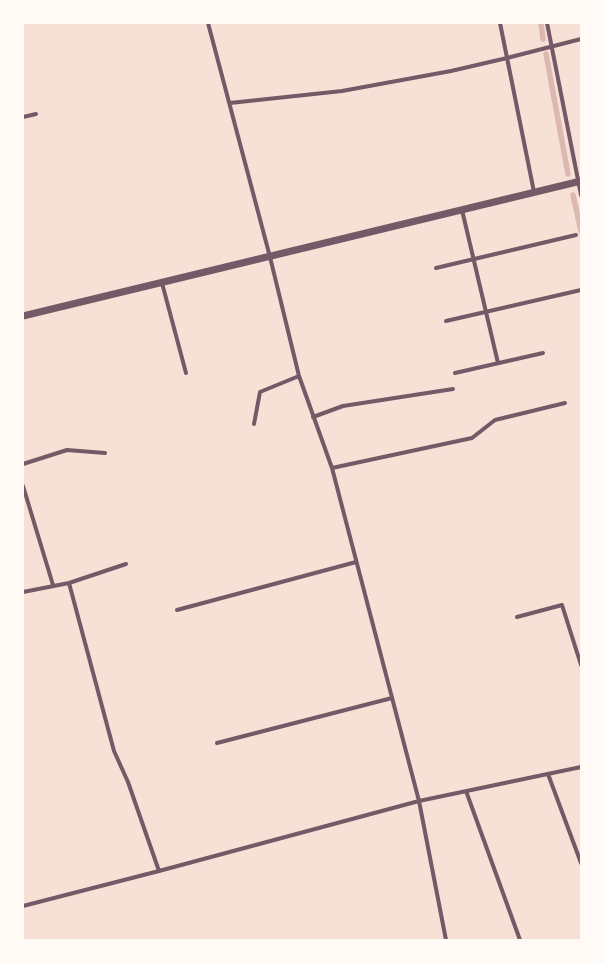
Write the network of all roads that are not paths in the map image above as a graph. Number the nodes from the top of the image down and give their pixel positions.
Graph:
1 (208, 23) edge
2 (500, 23) edge
3 (547, 23) edge
4 (581, 39) edge
5 (552, 47) junction
6 (507, 58) junction
7 (230, 103) junction
8 (36, 114) dead end
9 (23, 117) edge
10 (580, 181) edge
11 (534, 192) junction
12 (581, 195) edge
13 (462, 210) junction
14 (576, 235) dead end
15 (270, 257) junction
16 (473, 259) junction
17 (436, 268) dead end
18 (162, 283) junction
19 (581, 290) edge
20 (486, 312) junction
21 (23, 316) edge
22 (446, 321) dead end
23 (543, 353) dead end
24 (498, 363) junction
25 (186, 373) dead end
26 (455, 373) dead end
27 (299, 376) junction
28 (453, 389) dead end
29 (565, 403) dead end
30 (313, 417) junction
31 (254, 424) dead end
32 (105, 453) dead end
33 (23, 464) edge
34 (332, 468) junction
35 (23, 486) edge
36 (356, 562) junction
37 (126, 564) dead end
38 (69, 583) junction
39 (53, 585) junction
40 (23, 592) edge
41 (177, 610) dead end
42 (517, 617) dead end
43 (581, 665) edge
44 (392, 698) junction
45 (217, 743) dead end
46 (581, 767) edge
47 (548, 774) junction
48 (466, 791) junction
49 (418, 801) junction
50 (581, 863) edge
51 (159, 871) junction
52 (23, 906) edge
53 (446, 940) edge
54 (520, 940) edge

1 - 7 street
2 - 6 street
3 - 5 street
4 - 5 street
5 - 6 street
5 - 10 street
6 - 7 street
6 - 11 street
7 - 15 street
8 - 9 street
10 - 11 street
10 - 12 street
11 - 13 street
13 - 15 street
13 - 16 street
14 - 16 street
15 - 18 street
15 - 27 street
16 - 17 street
16 - 20 street
18 - 21 street
18 - 25 street
19 - 20 street
20 - 22 street
20 - 24 street
23 - 24 street
24 - 26 street
27 - 30 street
27 - 31 street
28 - 30 street
29 - 34 street
30 - 34 street
32 - 33 street
34 - 36 street
35 - 39 street
36 - 41 street
36 - 44 street
37 - 38 street
38 - 39 street
38 - 51 street
39 - 40 street
42 - 43 street
44 - 45 street
44 - 49 street
46 - 47 street
47 - 48 street
47 - 50 street
48 - 49 street
48 - 54 street
49 - 51 street
49 - 53 street
51 - 52 street

